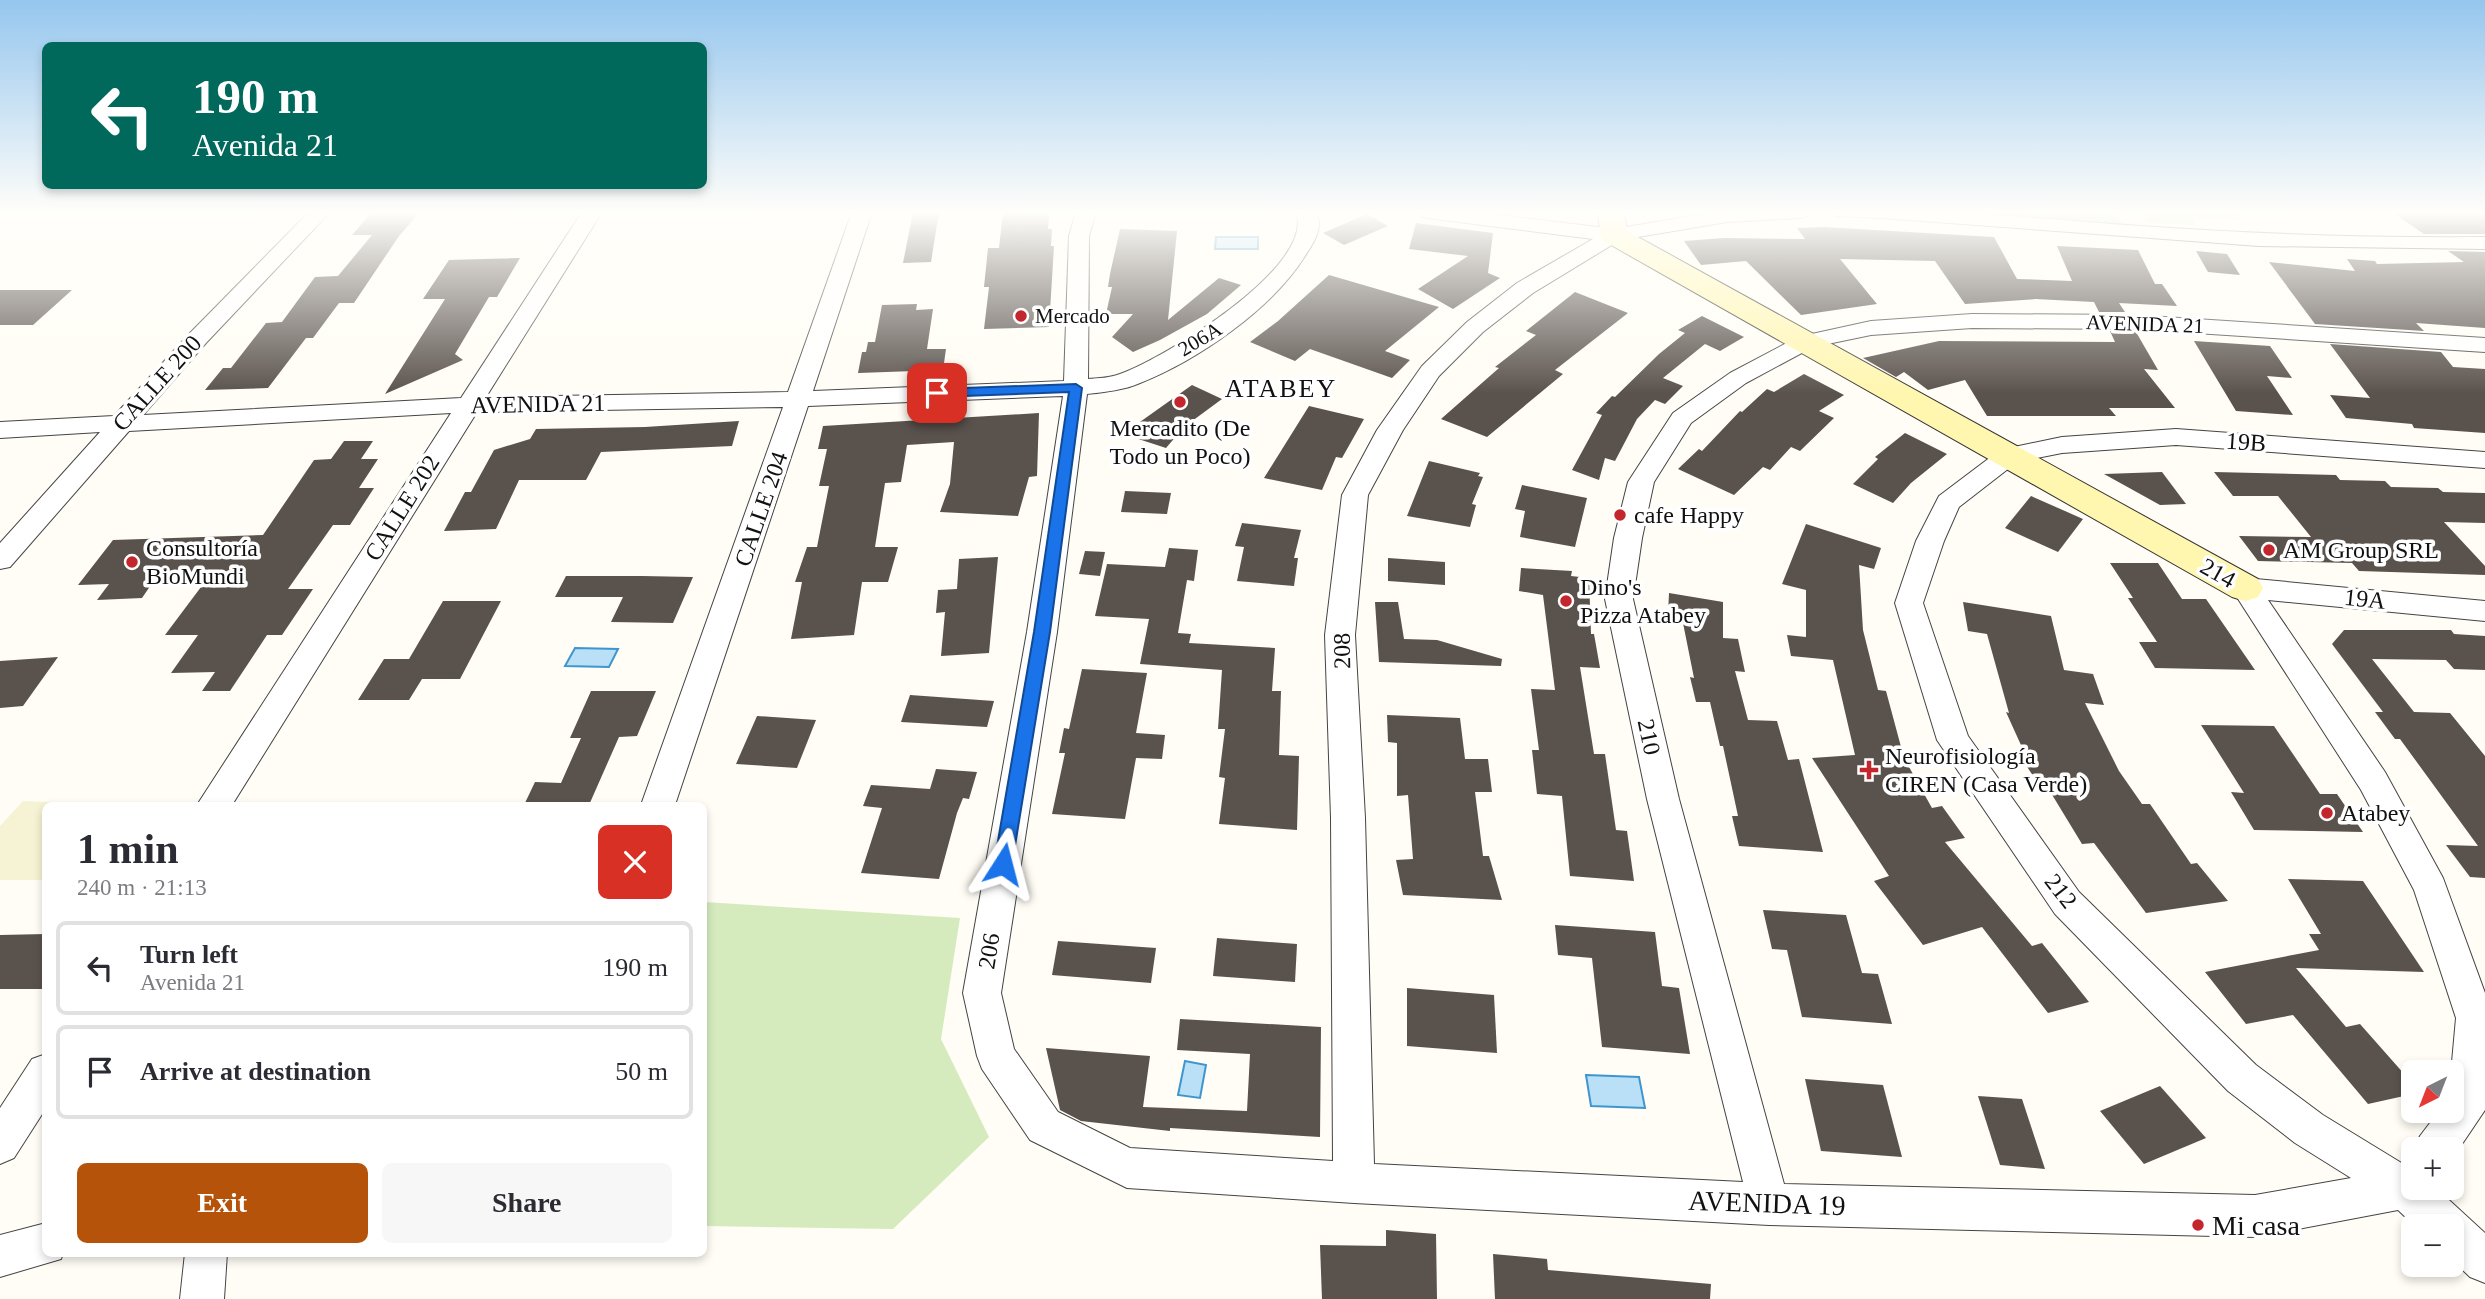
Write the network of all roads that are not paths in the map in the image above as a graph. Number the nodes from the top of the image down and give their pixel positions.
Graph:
1 (262, 273) edge
2 (553, 273) edge
3 (841, 273) edge
4 (1078, 273) edge
5 (1284, 273) edge
6 (1551, 273) edge
7 (1699, 273) edge
8 (1806, 342) junction
9 (2485, 345) edge
10 (1076, 388) junction
11 (798, 399) junction
12 (467, 405) junction
13 (119, 423) junction
14 (0, 430) edge
15 (2009, 456) junction
16 (2485, 460) edge
17 (0, 560) edge
18 (2245, 588) junction
19 (2485, 611) edge
20 (217, 802) edge
21 (659, 802) edge
22 (42, 1078) edge
23 (2444, 1137) edge
24 (0, 1144) edge
25 (1127, 1168) joint
26 (2401, 1178) edge
27 (1354, 1183) junction
28 (2401, 1184) edge
29 (2424, 1200) edge
30 (1769, 1204) junction
31 (2436, 1214) edge
32 (2464, 1242) edge
33 (42, 1245) edge
34 (0, 1256) edge
35 (206, 1257) edge
36 (2485, 1262) edge
37 (202, 1299) edge

1 - 13 street, CALLE 200
2 - 12 street, CALLE 202
3 - 11 street, CALLE 204
4 - 10 street, 206
5 - 10 street, 206A
6 - 27 street, 208
7 - 8 street, 214
8 - 9 street, AVENIDA 21
8 - 15 street, 214
8 - 30 street, 210
10 - 11 street, AVENIDA 21
10 - 25 street, 206
11 - 12 street, AVENIDA 21
11 - 21 street, CALLE 204
12 - 13 street, AVENIDA 21
12 - 20 street, CALLE 202
13 - 14 street, AVENIDA 21
13 - 17 street, CALLE 200
15 - 16 street, 19B
15 - 18 street, 214
15 - 26 street, 212
18 - 19 street, 19A
18 - 23 street, 214
22 - 24 street
25 - 27 street, AVENIDA 19
27 - 30 street, AVENIDA 19
28 - 30 street, AVENIDA 19
29 - 31 street, 212
32 - 36 street
33 - 34 street
35 - 37 street

